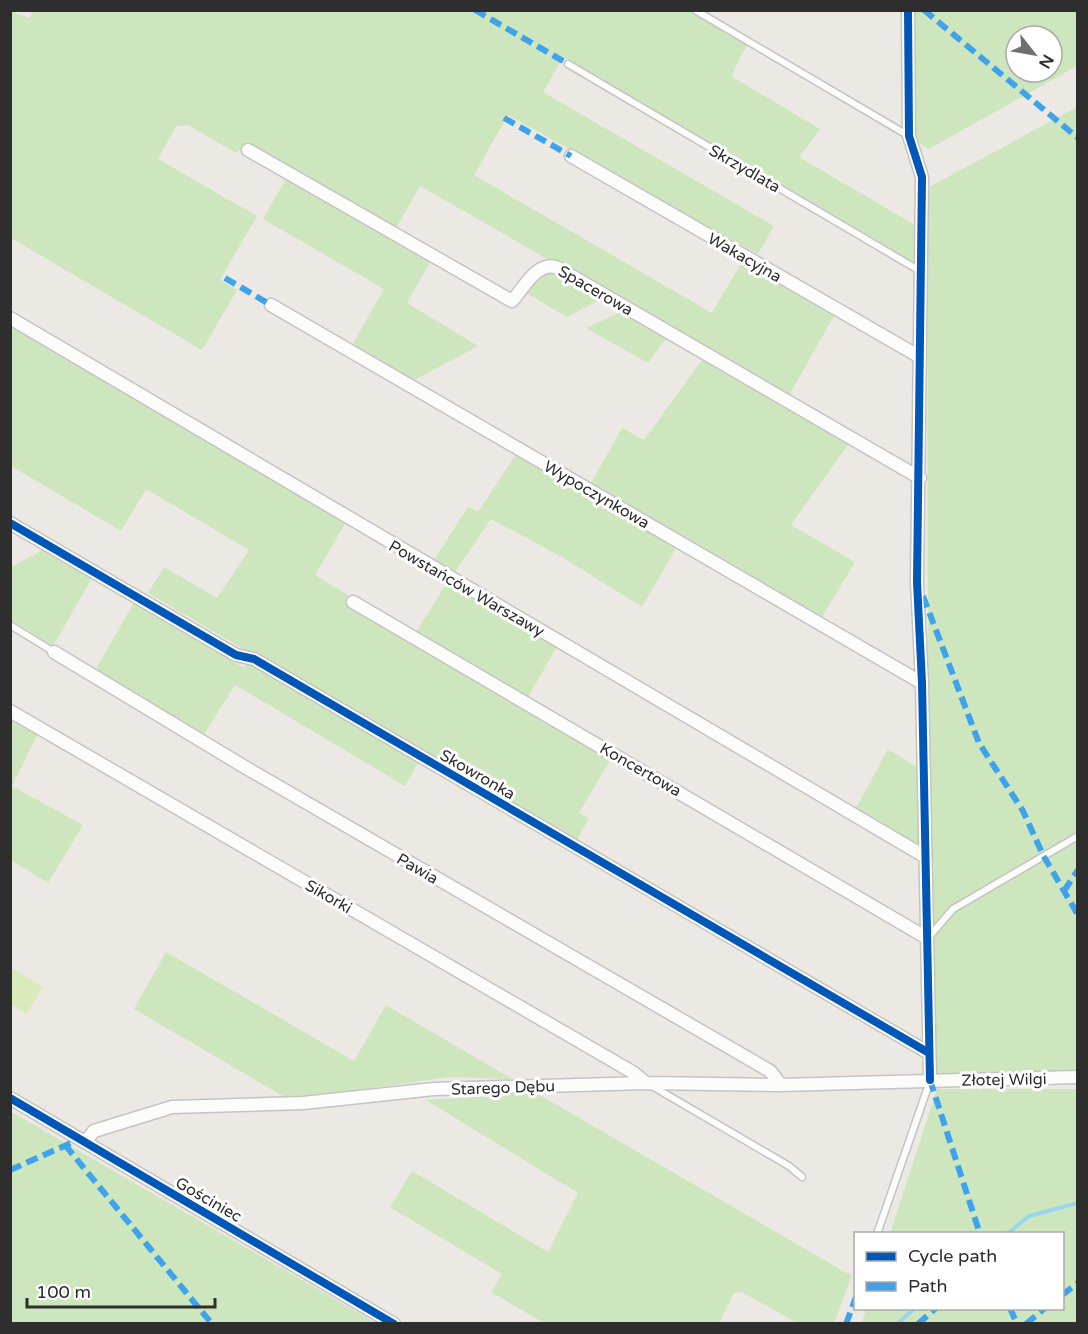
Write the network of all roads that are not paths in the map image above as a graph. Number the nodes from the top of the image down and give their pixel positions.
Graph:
1 (695, 10) edge
2 (908, 10) edge
3 (568, 64) dead end
4 (909, 136) junction
5 (248, 150) dead end
6 (571, 156) dead end
7 (921, 272) junction
8 (271, 305) dead end
9 (10, 318) edge
10 (920, 357) junction
11 (920, 478) junction
12 (10, 524) edge
13 (353, 602) dead end
14 (10, 625) edge
15 (54, 652) joint
16 (922, 683) junction
17 (10, 711) edge
18 (1077, 837) edge
19 (924, 856) junction
20 (927, 938) junction
21 (929, 1053) junction
22 (1077, 1077) edge
23 (930, 1080) junction
24 (646, 1083) junction
25 (781, 1085) junction
26 (10, 1098) edge
27 (85, 1142) junction
28 (802, 1177) dead end
29 (877, 1232) edge
30 (394, 1323) edge

1 - 4 lane
2 - 4 street
3 - 7 lane, Skrzydlata
4 - 7 street
5 - 11 street, Spacerowa
6 - 10 street, Wakacyjna
7 - 10 street
8 - 16 street, Wypoczynkowa
9 - 19 street, Powstańców Warszawy
10 - 11 street
11 - 16 street
12 - 21 street, Skowronka
13 - 20 street, Koncertowa
14 - 15 lane
15 - 25 street, Pawia
16 - 19 street
17 - 24 street, Sikorki
18 - 20 lane
19 - 20 street
20 - 21 street
21 - 23 street
22 - 23 street, Złotej Wilgi
23 - 25 street, Starego Dębu
23 - 29 lane
24 - 25 street, Starego Dębu
24 - 27 street, Starego Dębu
24 - 28 lane
26 - 27 street, Gościniec
27 - 30 street, Gościniec

